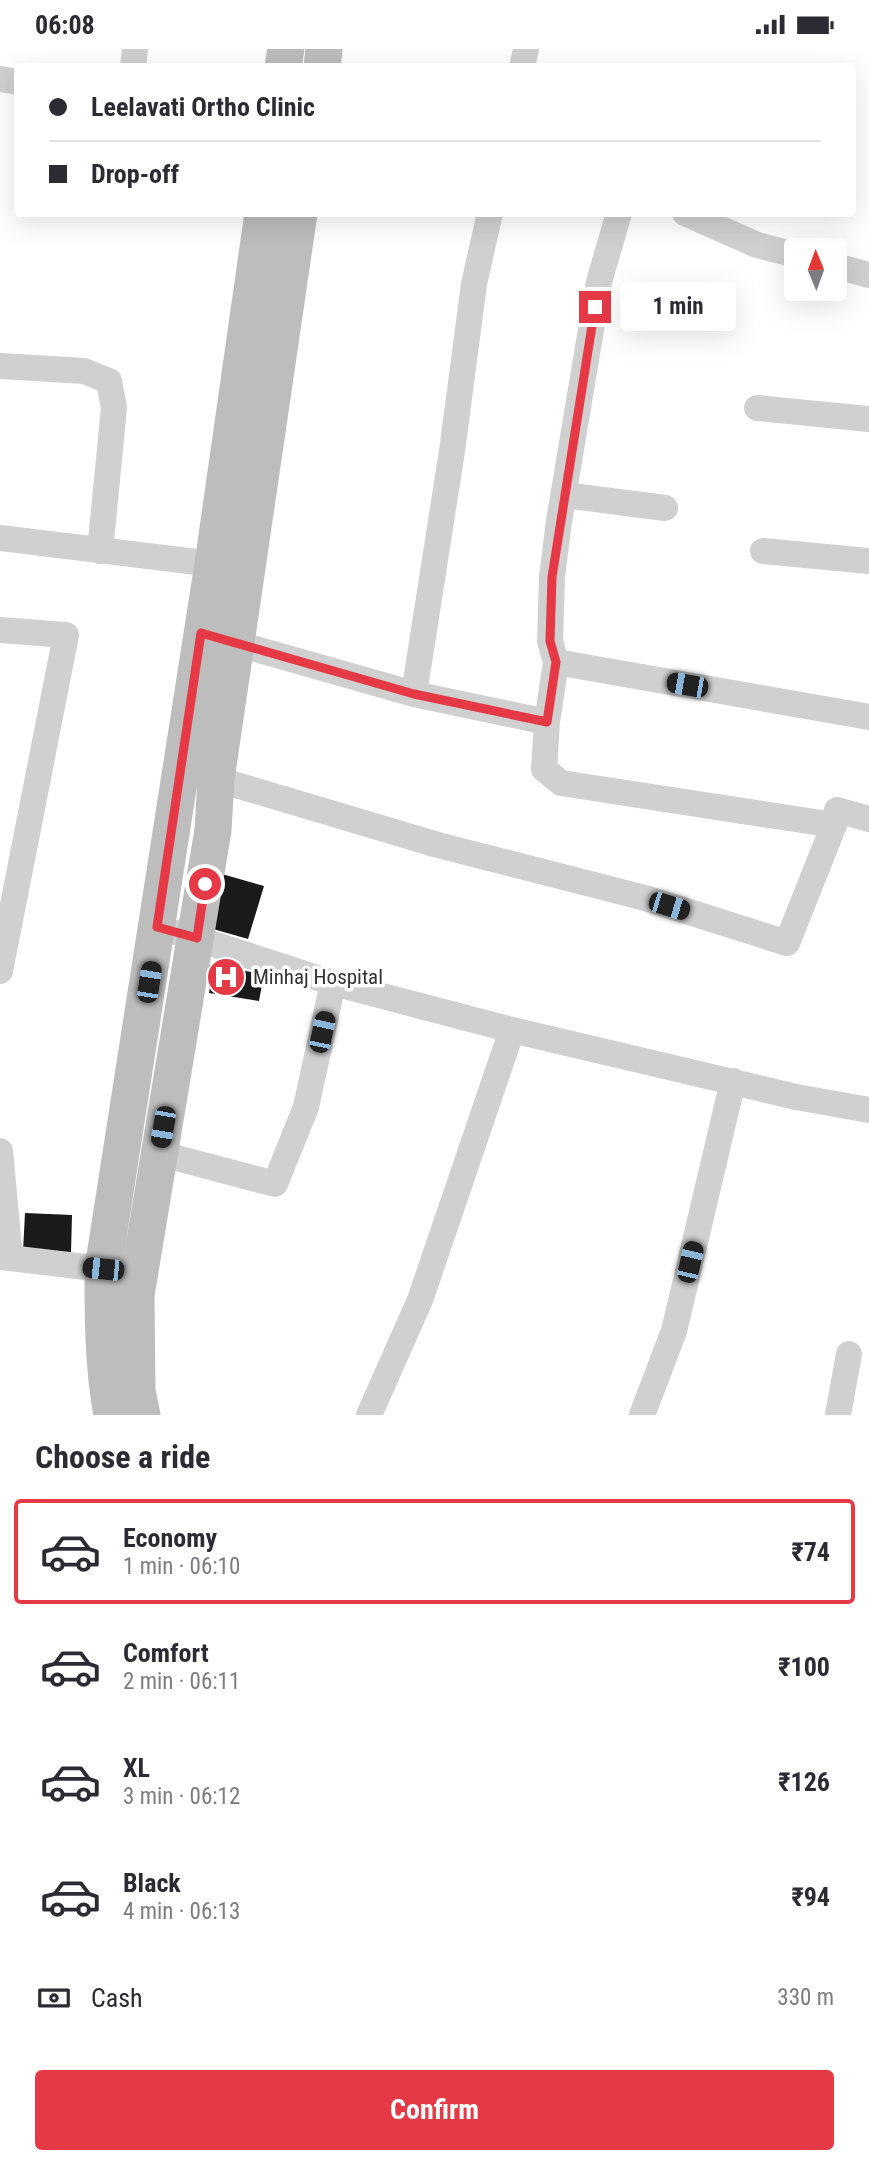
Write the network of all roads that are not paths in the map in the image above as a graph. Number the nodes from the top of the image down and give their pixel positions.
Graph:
1 (262, 217) edge
2 (298, 217) edge
3 (489, 217) edge
4 (618, 217) edge
5 (694, 217) edge
6 (784, 252) edge
7 (847, 269) edge
8 (869, 275) edge
9 (0, 366) edge
10 (757, 408) dead end
11 (869, 419) edge
12 (564, 495) junction
13 (664, 508) dead end
14 (0, 538) edge
15 (100, 551) junction
16 (764, 551) dead end
17 (869, 561) edge
18 (213, 564) junction
19 (0, 630) edge
20 (201, 633) junction
21 (237, 643) junction
22 (556, 662) junction
23 (414, 694) junction
24 (869, 717) edge
25 (547, 722) junction
26 (216, 779) junction
27 (869, 819) edge
28 (834, 825) junction
29 (157, 927) junction
30 (197, 938) junction
31 (0, 971) edge
32 (332, 983) junction
33 (512, 1030) junction
34 (733, 1081) junction
35 (869, 1110) edge
36 (0, 1151) edge
37 (158, 1153) junction
38 (5, 1257) edge
39 (103, 1269) junction
40 (119, 1328) junction
41 (849, 1354) dead end
42 (112, 1415) edge
43 (142, 1415) edge
44 (369, 1415) edge
45 (642, 1415) edge
46 (838, 1415) edge

1 - 18 main road
2 - 21 main road
3 - 23 street
4 - 12 street
5 - 6 street
7 - 8 street
9 - 15 street
10 - 11 street
12 - 13 street
12 - 22 street
14 - 15 street
15 - 18 street
16 - 17 street
18 - 20 main road
19 - 31 street
20 - 21 street
20 - 29 main road
21 - 23 street
21 - 26 main road
22 - 24 street
22 - 25 street
23 - 25 street
25 - 28 street
26 - 28 street
26 - 30 main road
27 - 28 street
29 - 30 street
29 - 39 main road
30 - 32 street
30 - 37 main road
32 - 33 street
32 - 37 street
33 - 34 street
33 - 44 street
34 - 35 street
34 - 45 street
36 - 38 street
37 - 40 main road
38 - 39 street
39 - 40 main road
40 - 42 main road
40 - 43 main road
41 - 46 street

